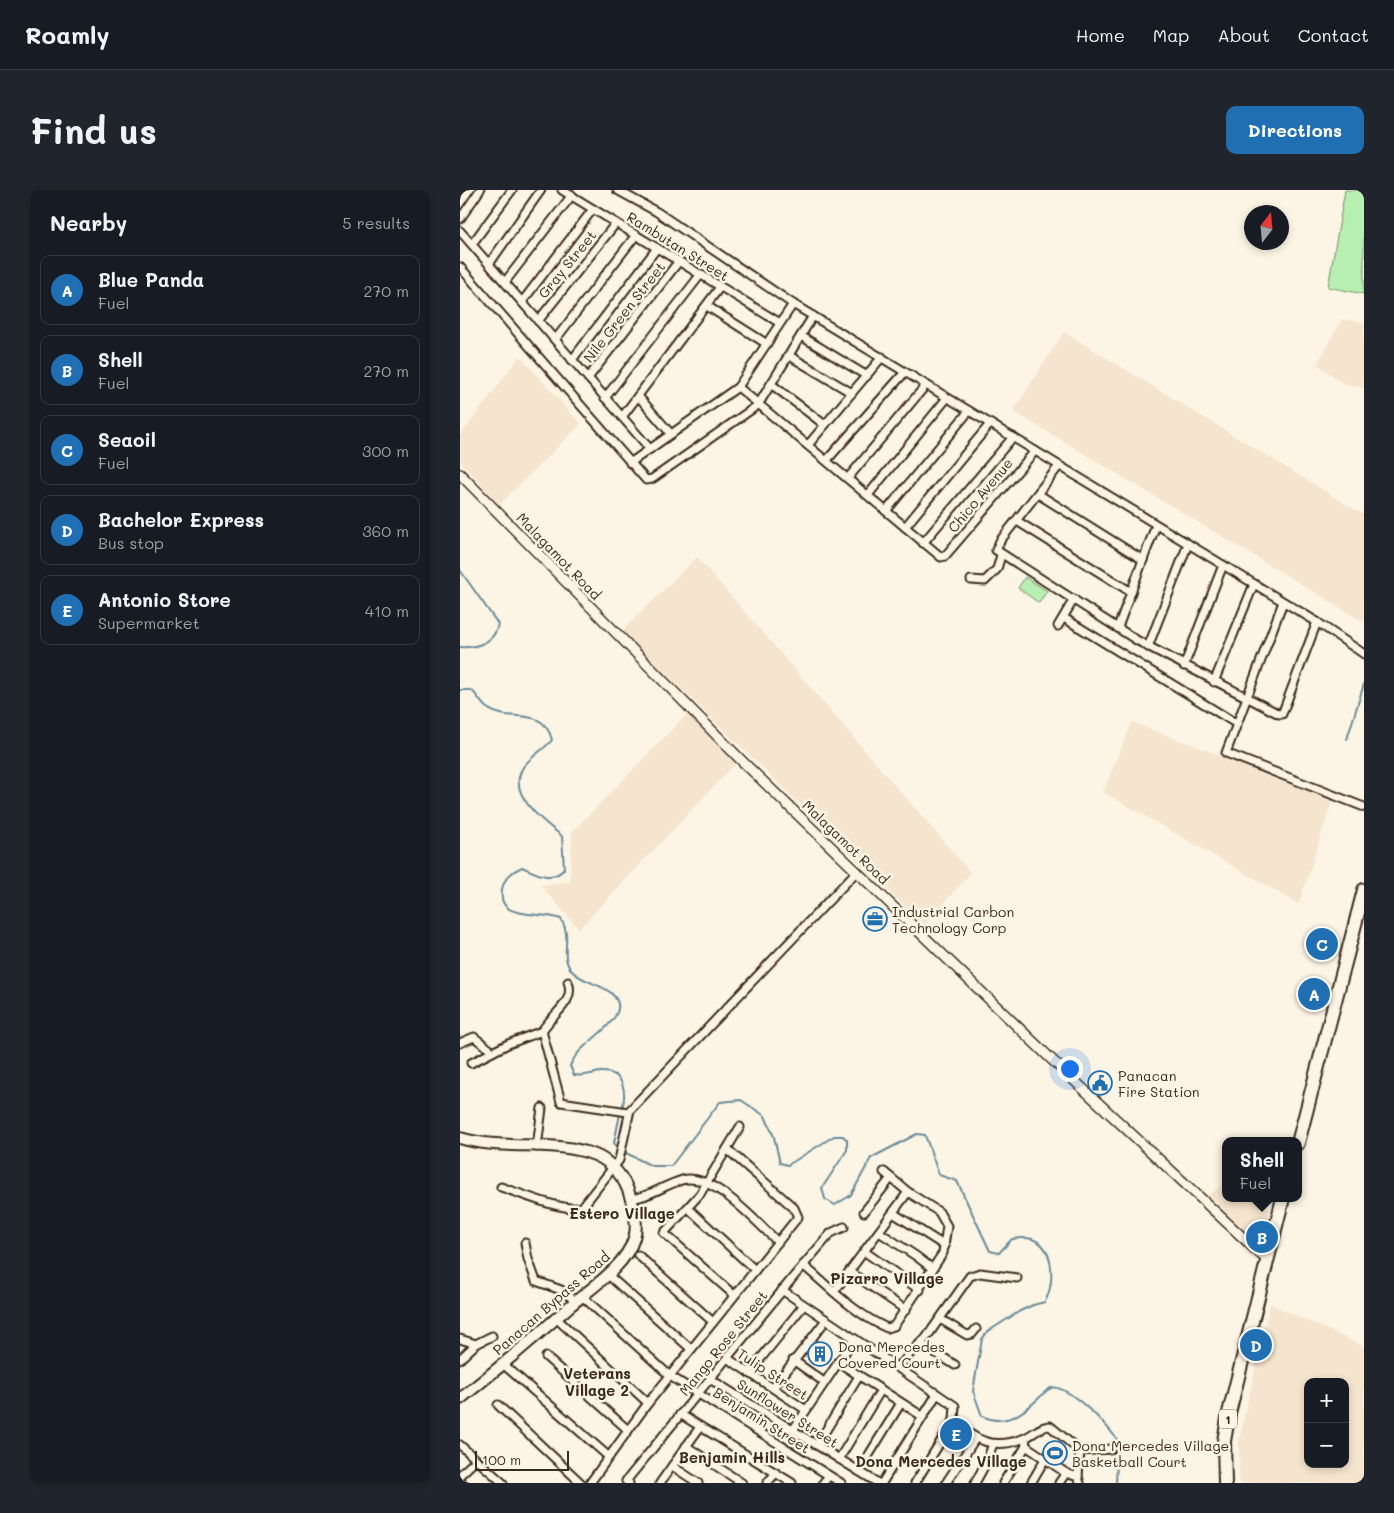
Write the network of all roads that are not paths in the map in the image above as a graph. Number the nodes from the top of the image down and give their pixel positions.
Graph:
1 (480, 190) edge
2 (512, 190) edge
3 (541, 190) edge
4 (562, 190) edge
5 (617, 190) edge
6 (572, 195) junction
7 (593, 209) junction
8 (460, 219) edge
9 (616, 223) junction
10 (460, 231) edge
11 (636, 235) junction
12 (472, 244) junction
13 (658, 248) junction
14 (679, 261) junction
15 (489, 264) junction
16 (460, 267) edge
17 (701, 274) junction
18 (505, 282) junction
19 (720, 286) junction
20 (522, 302) junction
21 (793, 304) junction
22 (707, 306) junction
23 (813, 316) junction
24 (538, 321) junction
25 (780, 323) junction
26 (801, 336) junction
27 (555, 340) junction
28 (767, 344) junction
29 (788, 355) junction
30 (882, 357) junction
31 (572, 360) junction
32 (905, 372) junction
33 (867, 376) junction
34 (588, 378) junction
35 (771, 384) junction
36 (926, 385) junction
37 (738, 387) junction
38 (852, 393) junction
39 (638, 396) junction
40 (605, 398) junction
41 (948, 398) junction
42 (758, 405) junction
43 (969, 411) junction
44 (622, 417) junction
45 (990, 424) junction
46 (825, 425) junction
47 (671, 434) junction
48 (1013, 438) junction
49 (808, 445) junction
50 (650, 449) junction
51 (1034, 451) junction
52 (827, 460) junction
53 (630, 463) junction
54 (1060, 466) junction
55 (460, 474) edge
56 (848, 478) junction
57 (1038, 494) junction
58 (868, 495) junction
59 (886, 511) junction
60 (1017, 520) junction
61 (1156, 524) junction
62 (905, 527) junction
63 (923, 543) junction
64 (1188, 544) junction
65 (1002, 555) junction
66 (1142, 560) junction
67 (1223, 565) junction
68 (971, 580) dead end
69 (1254, 584) junction
70 (1131, 592) junction
71 (1074, 600) junction
72 (1283, 602) junction
73 (1064, 618) junction
74 (1317, 622) junction
75 (1058, 626) dead end
76 (1118, 626) junction
77 (1148, 647) junction
78 (1364, 654) edge
79 (1184, 666) junction
80 (1214, 682) junction
81 (1247, 699) junction
82 (1237, 724) junction
83 (1364, 807) edge
84 (857, 871) junction
85 (1364, 890) edge
86 (568, 982) dead end
87 (542, 1031) junction
88 (460, 1043) edge
89 (492, 1051) junction
90 (471, 1063) dead end
91 (542, 1108) dead end
92 (627, 1111) junction
93 (740, 1127) dead end
94 (1300, 1137) edge
95 (460, 1138) edge
96 (537, 1147) junction
97 (727, 1149) junction
98 (614, 1169) junction
99 (884, 1172) dead end
100 (891, 1178) junction
101 (707, 1184) junction
102 (501, 1187) dead end
103 (908, 1192) junction
104 (631, 1199) junction
105 (1282, 1202) edge
106 (688, 1208) junction
107 (864, 1212) dead end
108 (894, 1213) junction
109 (844, 1227) dead end
110 (879, 1232) junction
111 (778, 1242) junction
112 (525, 1243) dead end
113 (945, 1246) junction
114 (865, 1252) junction
115 (638, 1255) dead end
116 (1267, 1260) junction
117 (803, 1265) junction
118 (933, 1269) junction
119 (755, 1270) junction
120 (850, 1272) junction
121 (607, 1274) junction
122 (1017, 1278) dead end
123 (782, 1290) junction
124 (920, 1290) junction
125 (834, 1292) junction
126 (734, 1295) junction
127 (579, 1298) junction
128 (804, 1305) junction
129 (906, 1310) junction
130 (556, 1318) junction
131 (940, 1319) junction
132 (826, 1320) junction
133 (713, 1322) junction
134 (976, 1329) dead end
135 (492, 1336) dead end
136 (460, 1339) edge
137 (854, 1339) junction
138 (920, 1343) junction
139 (476, 1344) junction
140 (691, 1349) junction
141 (546, 1358) dead end
142 (727, 1358) junction
143 (460, 1359) edge
144 (793, 1360) junction
145 (838, 1362) junction
146 (503, 1364) junction
147 (955, 1365) dead end
148 (898, 1368) junction
149 (749, 1373) junction
150 (670, 1376) junction
151 (859, 1376) junction
152 (710, 1379) junction
153 (824, 1382) junction
154 (773, 1388) junction
155 (881, 1390) junction
156 (697, 1394) junction
157 (937, 1394) junction
158 (460, 1399) edge
159 (648, 1403) junction
160 (901, 1403) junction
161 (498, 1405) dead end
162 (806, 1410) junction
163 (680, 1414) junction
164 (922, 1416) junction
165 (954, 1420) junction
166 (700, 1426) junction
167 (628, 1430) junction
168 (793, 1430) junction
169 (975, 1438) junction
170 (1025, 1438) junction
171 (993, 1444) junction
172 (460, 1445) edge
173 (817, 1445) junction
174 (686, 1446) junction
175 (1026, 1446) junction
176 (1111, 1449) dead end
177 (1080, 1451) junction
178 (609, 1457) junction
179 (839, 1458) junction
180 (476, 1460) junction
181 (1045, 1460) junction
182 (672, 1466) junction
183 (859, 1471) junction
184 (776, 1473) junction
185 (1066, 1473) junction
186 (460, 1475) edge
187 (829, 1476) junction
188 (1079, 1480) edge
189 (628, 1482) edge
190 (503, 1483) edge
191 (581, 1483) edge
192 (590, 1483) edge
193 (660, 1483) edge
194 (698, 1483) edge
195 (742, 1483) edge
196 (768, 1483) edge
197 (792, 1483) edge
198 (823, 1483) edge
199 (841, 1483) edge
200 (878, 1483) edge
201 (882, 1483) edge
202 (915, 1483) edge
203 (946, 1483) edge
204 (975, 1483) edge
205 (1004, 1483) edge
206 (1030, 1483) edge
207 (1059, 1483) edge
208 (1225, 1483) edge

1 - 8 street
2 - 12 street
3 - 15 street
4 - 6 street, Rambutan Street
5 - 21 street
6 - 7 street, Rambutan Street
6 - 18 street
7 - 9 street, Rambutan Street
7 - 20 street
9 - 11 street, Rambutan Street
9 - 24 street, Gray Street
10 - 12 street
11 - 13 street, Rambutan Street
11 - 27 street
12 - 15 street
13 - 14 street, Rambutan Street
13 - 31 street
14 - 17 street, Rambutan Street
14 - 34 street, Nile Green Street
15 - 18 street
16 - 53 street
17 - 19 street, Rambutan Street
17 - 40 street
18 - 20 street
19 - 22 street
19 - 25 street, Rambutan Street
20 - 24 street
21 - 23 street
21 - 25 street
22 - 28 street
22 - 39 street
23 - 26 street
23 - 30 street
24 - 27 street
25 - 28 street
26 - 29 street
26 - 33 street
27 - 31 street
28 - 37 street
29 - 35 street
29 - 38 street
30 - 32 street
30 - 33 street
31 - 34 street
32 - 36 street
32 - 52 street
33 - 38 street
34 - 40 street
35 - 42 street
35 - 46 street
36 - 41 street
36 - 56 street
37 - 42 street
37 - 47 street
38 - 46 street
39 - 44 street
39 - 47 street
40 - 44 street
41 - 43 street
41 - 58 street
42 - 49 street
42 - 53 street
43 - 45 street
43 - 59 street
44 - 50 street
45 - 48 street
45 - 62 street
46 - 49 street
47 - 50 street
48 - 51 street
48 - 63 street
49 - 52 street
50 - 53 street
51 - 54 street
51 - 63 street, Chico Avenue
52 - 56 street
54 - 57 street
54 - 61 street
55 - 84 street, Malagamot Road
56 - 58 street
57 - 60 street
57 - 66 street
58 - 59 street
59 - 62 street
60 - 65 street
60 - 70 street
61 - 64 street
61 - 66 street
62 - 63 street
64 - 67 street
64 - 77 street
65 - 68 street
65 - 71 street
66 - 70 street
67 - 69 street
67 - 79 street
69 - 72 street
69 - 80 street
70 - 76 street
71 - 73 street
71 - 76 street
72 - 74 street
72 - 81 street
73 - 75 street
73 - 82 street
74 - 78 street
74 - 81 street
76 - 77 street
77 - 79 street
79 - 80 street
80 - 81 street
81 - 82 street
82 - 83 street
84 - 92 street
84 - 116 street, Malagamot Road
85 - 94 highway
86 - 87 street
87 - 89 street
87 - 92 street
88 - 89 street
89 - 90 street
91 - 96 street
92 - 98 street
93 - 97 street
95 - 96 main road, Panacan Bypass Road
96 - 98 main road, Panacan Bypass Road
97 - 101 street
97 - 111 street
98 - 102 street
98 - 104 main road, Panacan Bypass Road
99 - 100 street
100 - 103 street
100 - 107 street
101 - 104 street
101 - 106 street
101 - 111 street
103 - 108 street
103 - 113 street
104 - 121 main road, Panacan Bypass Road
105 - 116 highway, 1
106 - 119 street
106 - 126 street
108 - 110 street
108 - 113 street
109 - 117 street, Mango Rose Street
110 - 114 street
110 - 118 street
111 - 119 street
112 - 127 street, Benjamin Street
113 - 118 street
114 - 120 street
114 - 124 street
115 - 133 street
116 - 208 highway, 1
117 - 123 street, Mango Rose Street
117 - 125 street
118 - 124 street
119 - 126 street
120 - 125 street
120 - 129 street
121 - 127 main road, Panacan Bypass Road
121 - 140 street
122 - 131 street
123 - 128 street
123 - 142 street, Mango Rose Street
124 - 129 street
125 - 129 street
126 - 133 street
127 - 130 main road, Panacan Bypass Road
127 - 150 street, Benjamin Street
128 - 132 street
128 - 149 street
130 - 146 main road, Panacan Bypass Road
130 - 159 street
131 - 134 street
131 - 138 street
132 - 137 street
132 - 144 street
133 - 140 street
135 - 139 street
136 - 139 street
137 - 145 street
137 - 148 street
138 - 147 street
138 - 148 street
139 - 143 street
140 - 150 street
141 - 167 street
142 - 149 street, Tulip Street
142 - 152 street, Mango Rose Street
144 - 153 street
144 - 154 street
145 - 151 street
145 - 153 street
146 - 158 main road, Panacan Bypass Road
146 - 178 street
148 - 157 street
149 - 154 street, Tulip Street
150 - 156 street, Benjamin Street
150 - 159 street
151 - 155 street
151 - 173 street
152 - 156 street, Mango Rose Street
152 - 168 street, Sunflower Street
153 - 162 street
154 - 162 street, Tulip Street
155 - 160 street
155 - 179 street
156 - 163 street, Mango Rose Street
156 - 187 street, Benjamin Street
157 - 164 street
157 - 165 street
159 - 167 street
160 - 164 street
160 - 183 street
161 - 191 street
162 - 168 street
163 - 166 street
163 - 189 street, Mango Rose Street
164 - 201 street
165 - 169 street
165 - 202 street
166 - 174 street
166 - 184 street
167 - 178 street
168 - 173 street, Sunflower Street
169 - 171 street
169 - 203 street
170 - 171 street
170 - 175 street
170 - 177 street
171 - 204 street
172 - 180 street
173 - 179 street, Sunflower Street
174 - 182 street
174 - 195 street
175 - 181 street
175 - 205 street
176 - 177 street
177 - 188 street
178 - 192 street
179 - 183 street, Sunflower Street
180 - 186 street
180 - 190 street
181 - 185 street
181 - 206 street
182 - 193 street
182 - 194 street
183 - 200 street, Sunflower Street
184 - 196 street
184 - 197 street
185 - 188 street
185 - 207 street
187 - 198 street
187 - 199 street, Benjamin Street

